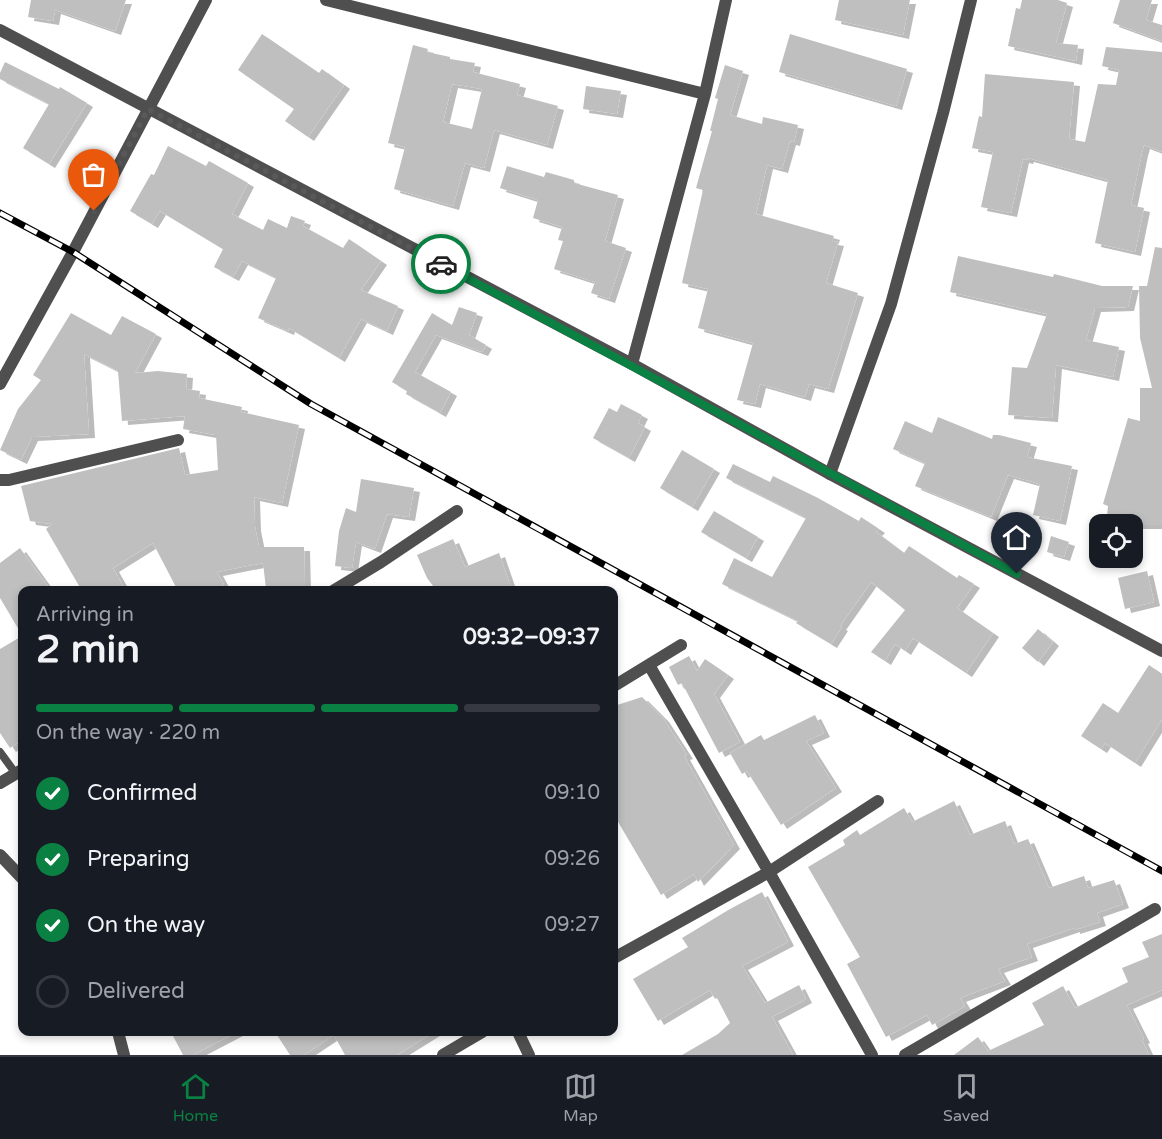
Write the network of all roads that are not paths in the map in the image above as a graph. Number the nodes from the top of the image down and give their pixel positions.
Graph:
1 (206, 0) edge
2 (326, 0) edge
3 (726, 0) edge
4 (971, 0) edge
5 (0, 30) edge
6 (705, 94) junction
7 (148, 109) junction
8 (632, 364) junction
9 (0, 384) edge
10 (178, 440) dead end
11 (830, 474) junction
12 (0, 480) edge
13 (457, 511) dead end
14 (341, 586) edge
15 (681, 645) dead end
16 (1162, 651) edge
17 (649, 665) junction
18 (618, 684) edge
19 (0, 752) edge
20 (18, 771) edge
21 (18, 773) edge
22 (0, 783) edge
23 (878, 801) dead end
24 (0, 855) edge
25 (770, 872) junction
26 (18, 874) edge
27 (1155, 909) dead end
28 (618, 956) edge
29 (119, 1036) edge
30 (475, 1036) edge
31 (520, 1036) edge
32 (124, 1055) edge
33 (443, 1055) edge
34 (529, 1055) edge
35 (872, 1055) edge
36 (905, 1055) edge

1 - 7 street
2 - 6 street
3 - 6 street
4 - 11 street
5 - 7 street
6 - 8 street
7 - 8 street
7 - 9 street
8 - 11 street
10 - 12 street
11 - 16 street
13 - 14 street
15 - 17 street
17 - 18 street
17 - 25 street
19 - 20 lane
21 - 22 street
23 - 25 street
24 - 26 street
25 - 28 street
25 - 35 street
27 - 36 street
29 - 32 street
30 - 33 street
31 - 34 street

